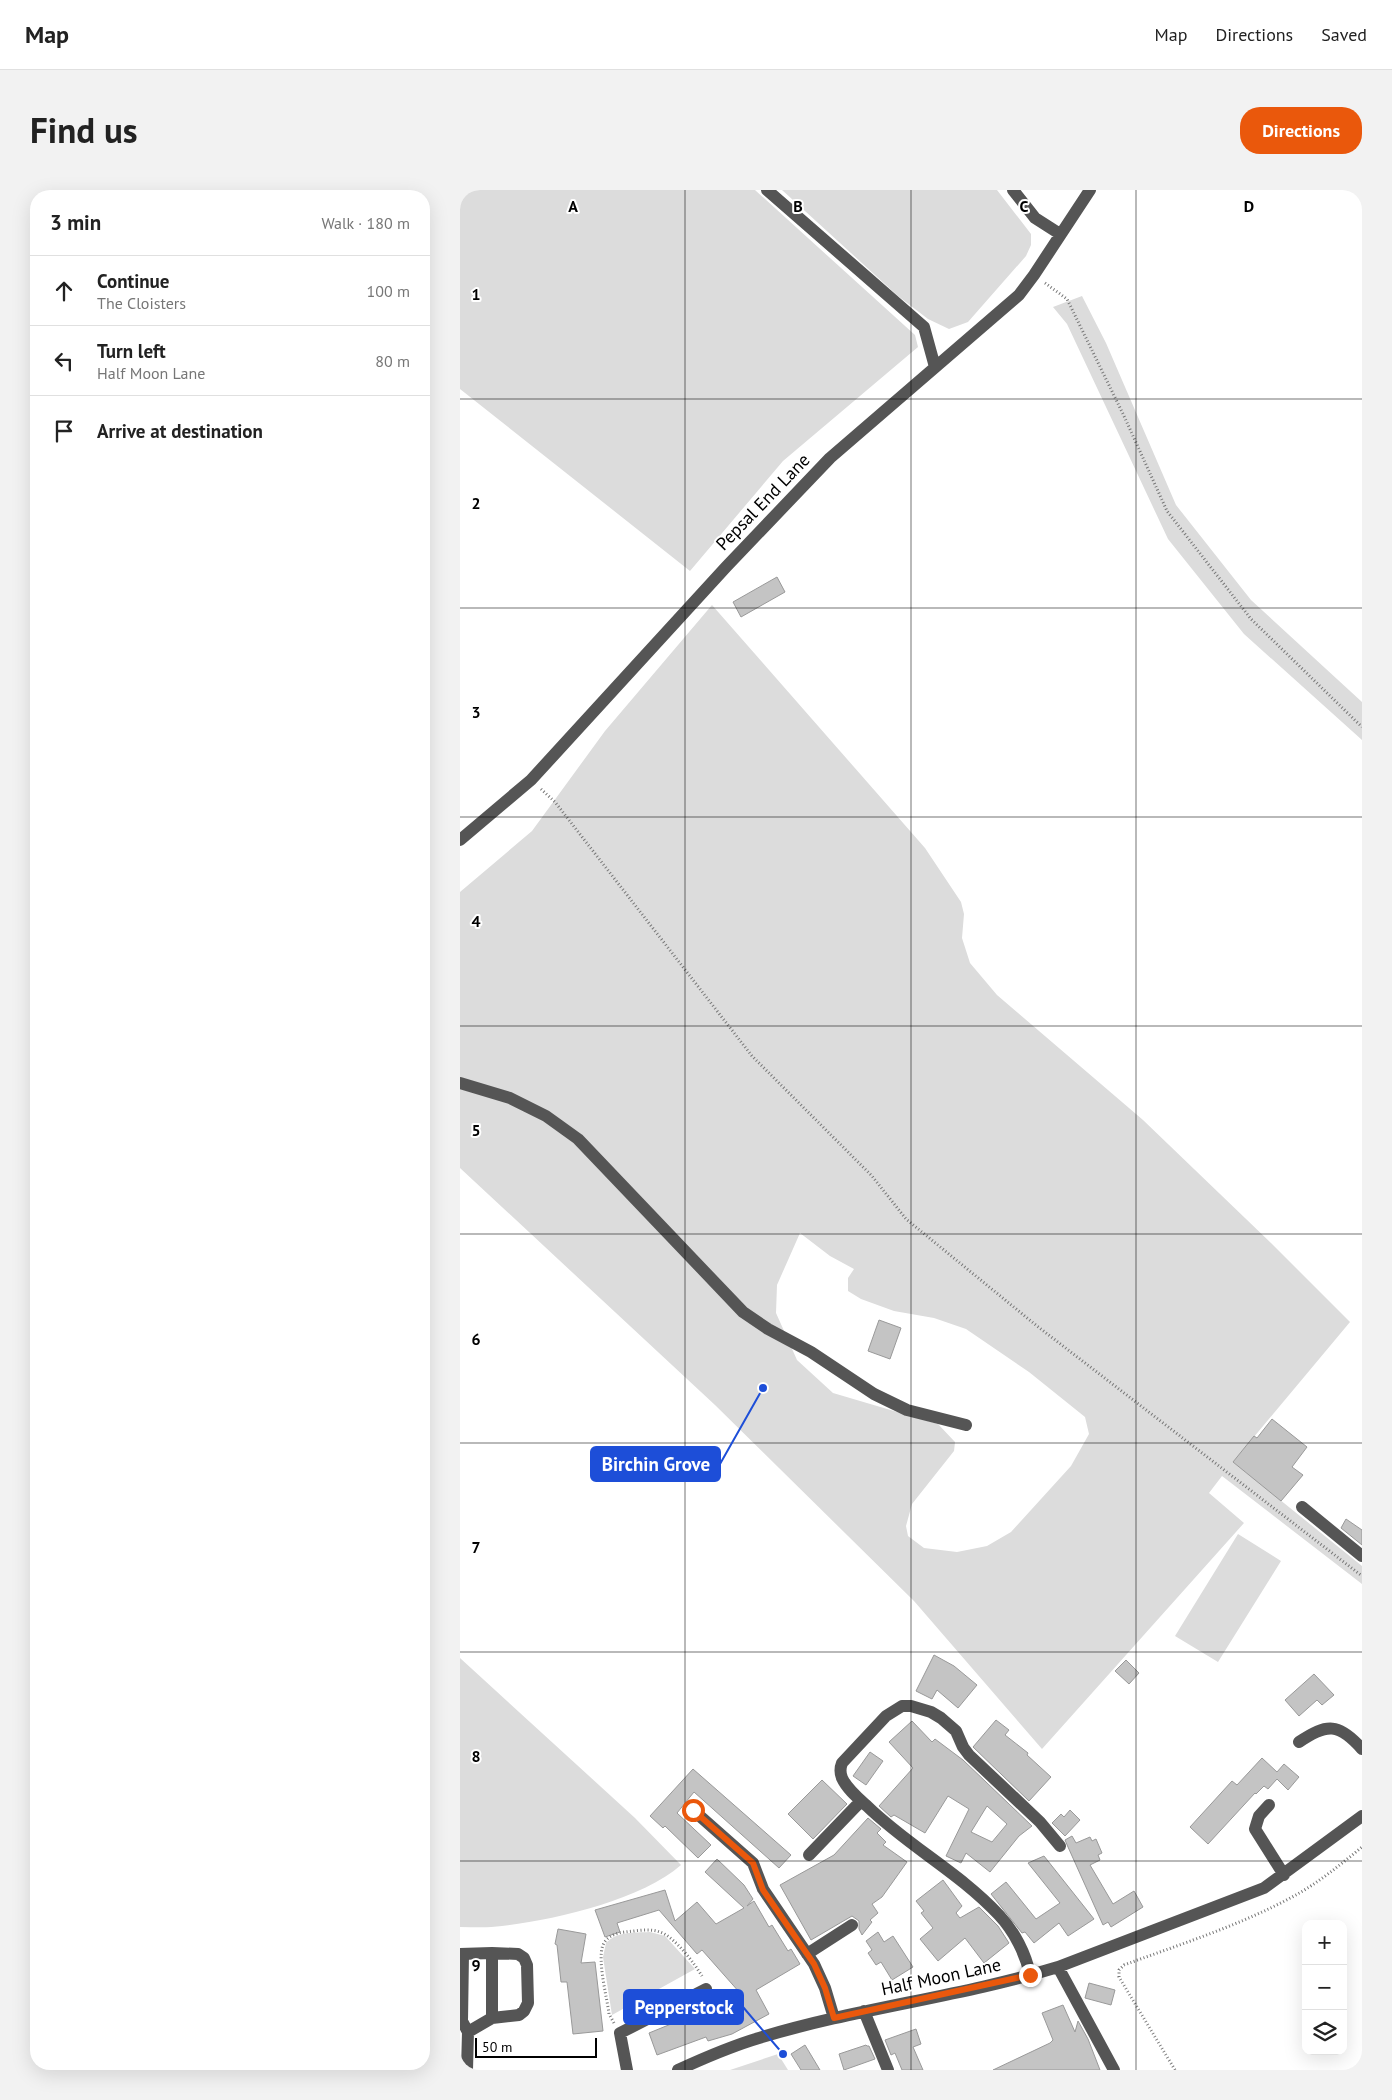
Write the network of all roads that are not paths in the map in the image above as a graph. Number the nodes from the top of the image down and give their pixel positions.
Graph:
1 (767, 190) edge
2 (1013, 190) edge
3 (1090, 190) edge
4 (1060, 234) junction
5 (935, 367) junction
6 (460, 840) edge
7 (460, 1083) edge
8 (966, 1425) dead end
9 (1302, 1507) dead end
10 (1362, 1556) edge
11 (1299, 1742) dead end
12 (1362, 1749) edge
13 (861, 1801) junction
14 (1269, 1805) dead end
15 (693, 1810) dead end
16 (1362, 1816) edge
17 (1060, 1846) dead end
18 (809, 1855) dead end
19 (1284, 1875) junction
20 (852, 1925) dead end
21 (492, 1953) junction
22 (462, 1954) edge
23 (807, 1954) junction
24 (1058, 1967) junction
25 (1030, 1975) junction
26 (706, 1989) road end
27 (864, 2012) junction
28 (492, 2018) junction
29 (834, 2018) junction
30 (463, 2025) edge
31 (466, 2070) edge
32 (627, 2070) edge
33 (678, 2070) edge
34 (888, 2070) edge
35 (1114, 2070) edge

1 - 5 street
2 - 4 street
3 - 4 street, Pepsal End Lane
4 - 5 street, Pepsal End Lane
5 - 6 street, Pepsal End Lane
7 - 8 street
9 - 10 street
11 - 12 street
13 - 17 street
13 - 18 street
13 - 25 street
14 - 19 street
15 - 23 street
16 - 19 street, Half Moon Lane
19 - 24 street, Half Moon Lane
20 - 23 street
21 - 22 street
21 - 28 street
21 - 28 street
22 - 30 street
23 - 29 street
24 - 25 street, Half Moon Lane
24 - 35 street
25 - 27 street, Half Moon Lane
26 - 32 street
27 - 29 street, Half Moon Lane
27 - 34 street
28 - 30 street
29 - 33 street, Half Moon Lane
30 - 31 street

